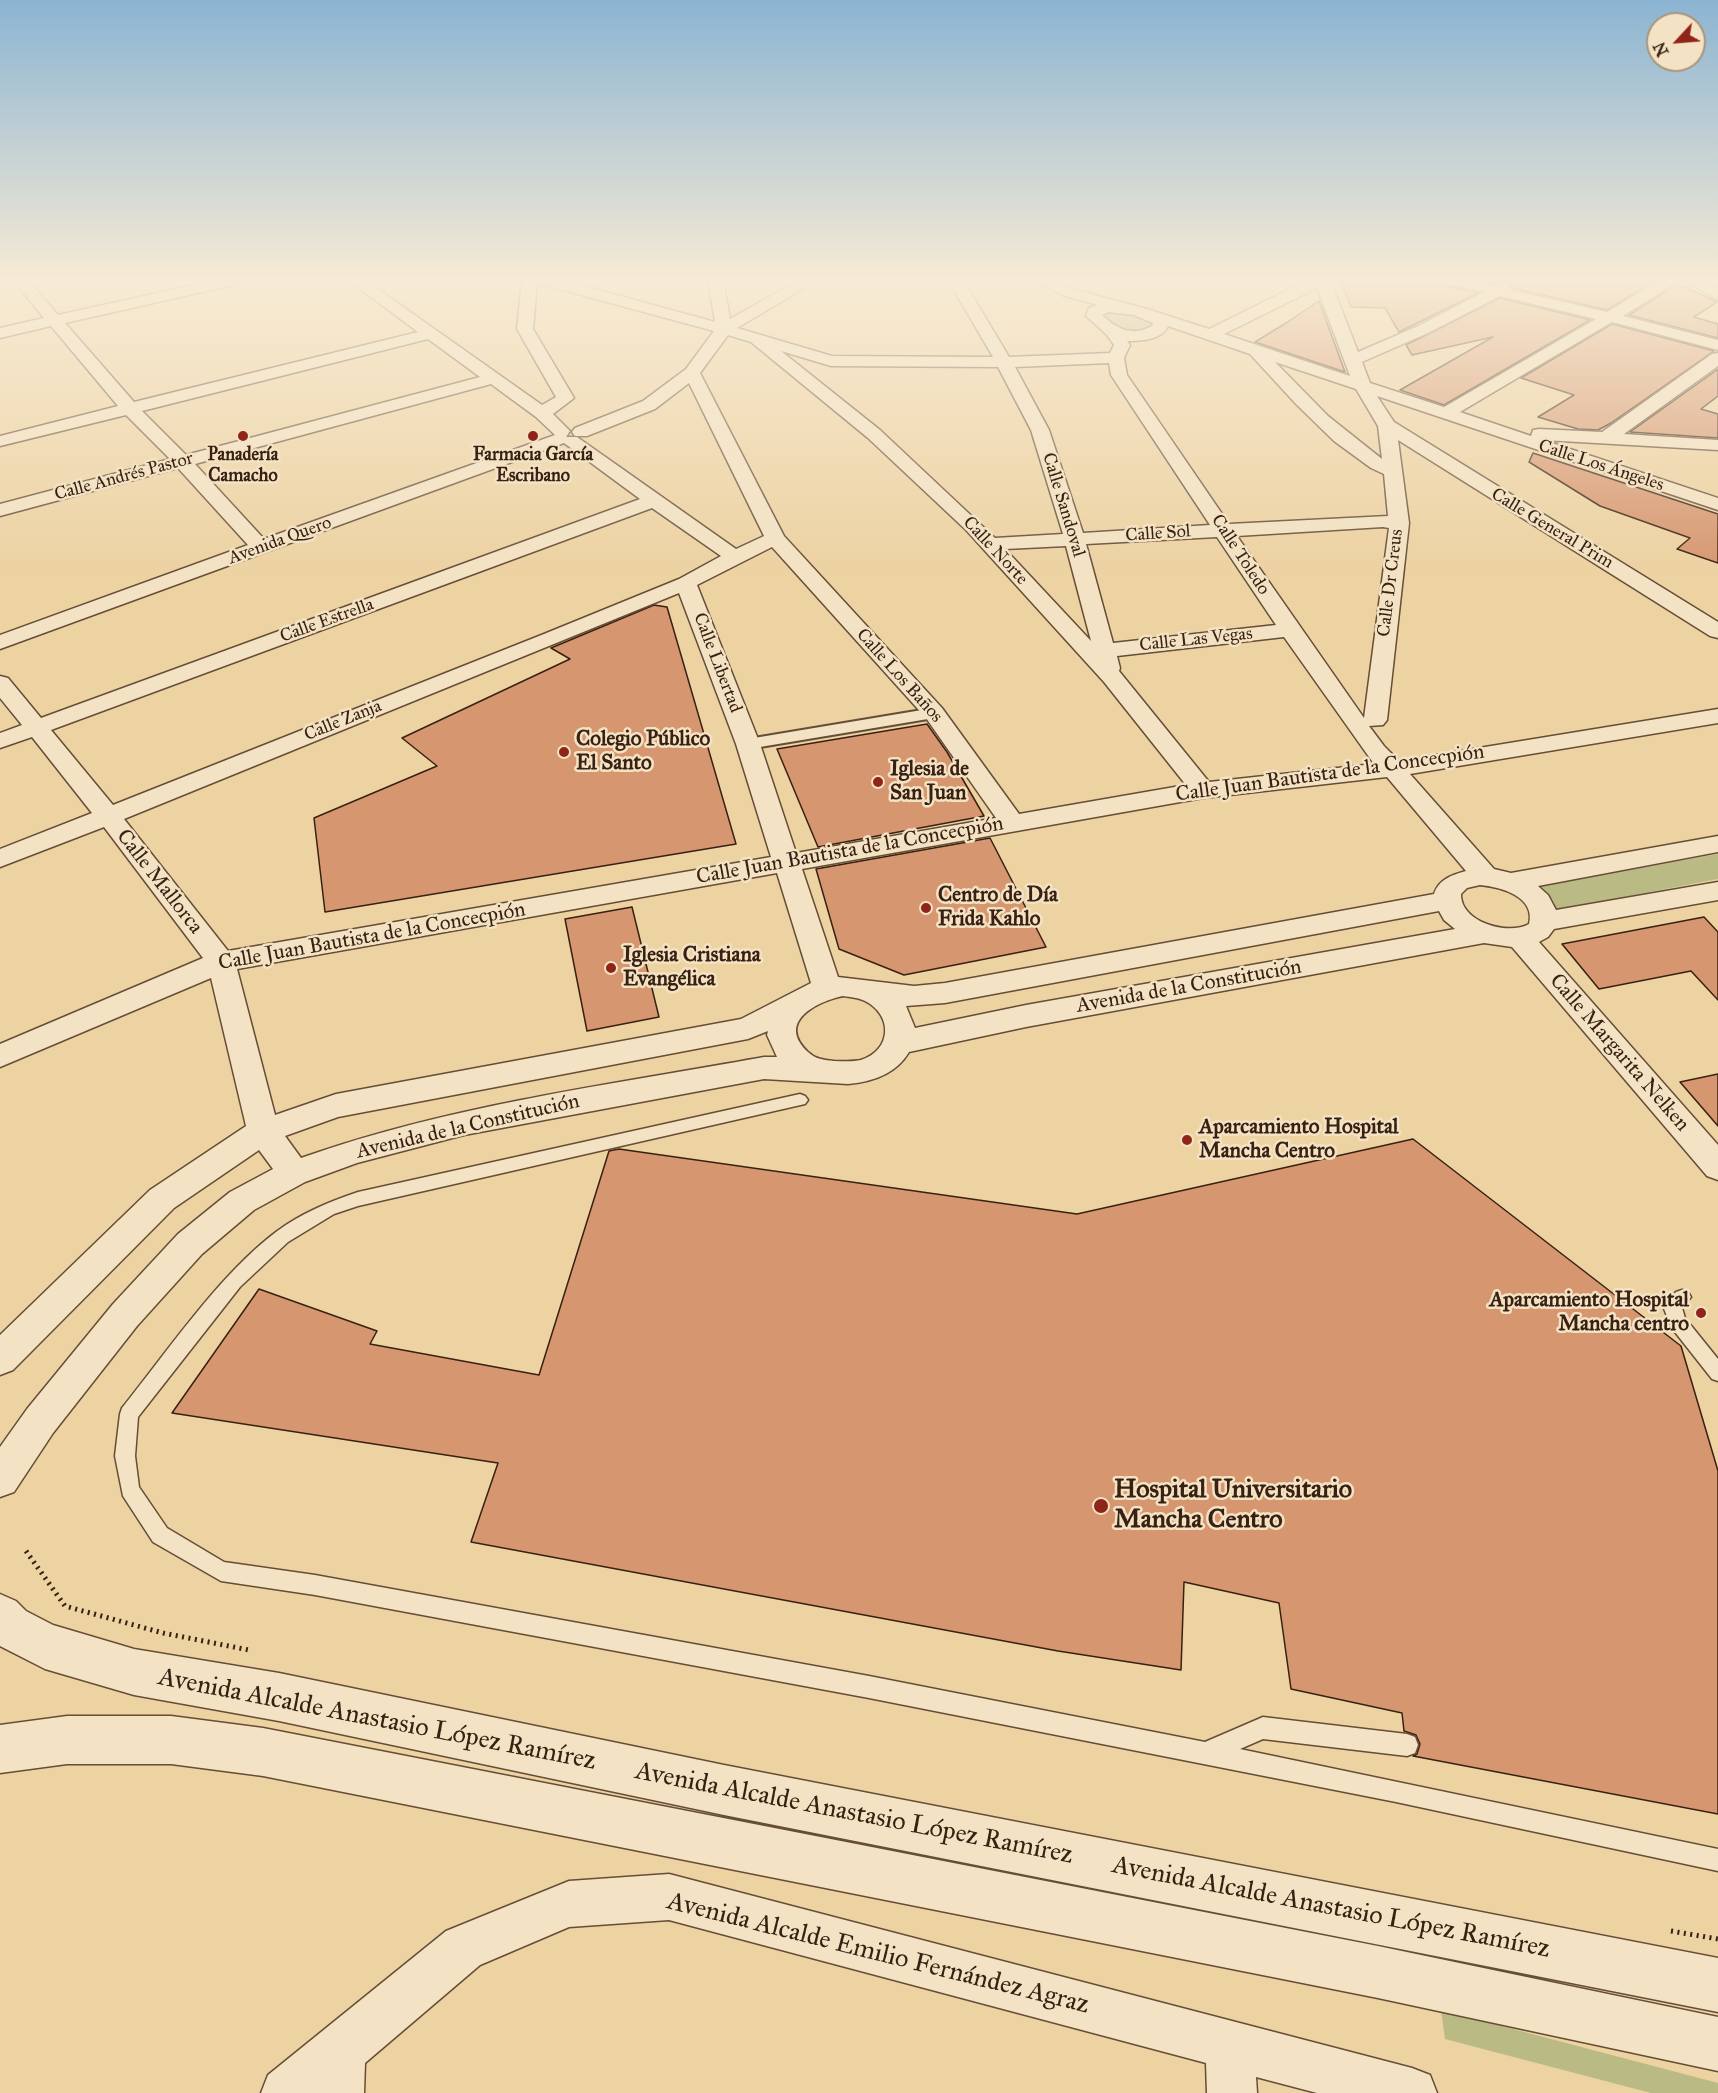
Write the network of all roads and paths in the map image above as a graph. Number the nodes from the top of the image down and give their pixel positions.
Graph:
1 (103, 378) edge
2 (255, 378) edge
3 (553, 378) edge
4 (685, 378) edge
5 (695, 378) edge
6 (804, 378) edge
7 (1012, 378) edge
8 (1121, 378) edge
9 (1138, 378) edge
10 (1281, 378) edge
11 (1336, 378) edge
12 (1360, 378) edge
13 (1506, 378) edge
14 (1690, 378) edge
15 (491, 379) joint
16 (1363, 387) junction
17 (130, 409) junction
18 (542, 413) junction
19 (1444, 414) junction
20 (1387, 426) junction
21 (1497, 432) junction
22 (568, 436) junction
23 (1606, 438) junction
24 (0, 441) edge
25 (1718, 445) edge
26 (182, 461) junction
27 (1393, 471) junction
28 (655, 501) junction
29 (1718, 504) edge
30 (0, 510) edge
31 (1399, 523) junction
32 (1233, 529) junction
33 (775, 538) junction
34 (1075, 540) junction
35 (989, 544) junction
36 (261, 548) junction
37 (735, 557) junction
38 (686, 583) junction
39 (1290, 630) junction
40 (1718, 631) edge
41 (0, 642) edge
42 (1103, 651) junction
43 (1112, 677) junction
44 (0, 683) edge
45 (934, 713) junction
46 (1718, 716) edge
47 (1375, 720) junction
48 (35, 728) junction
49 (0, 741) edge
50 (748, 744) junction
51 (1393, 769) junction
52 (1203, 790) junction
53 (106, 814) junction
54 (1012, 822) junction
55 (1718, 844) edge
56 (0, 859) edge
57 (786, 864) junction
58 (1498, 879) junction
59 (1716, 893) edge
60 (1446, 900) junction
61 (1532, 930) junction
62 (1482, 934) junction
63 (220, 962) junction
64 (826, 988) junction
65 (873, 993) junction
66 (790, 1007) junction
67 (898, 1044) junction
68 (0, 1056) edge
69 (819, 1071) junction
70 (800, 1101) dead end
71 (263, 1131) junction
72 (1718, 1167) edge
73 (294, 1173) junction
74 (1682, 1297) dead end
75 (0, 1359) edge
76 (1718, 1373) edge
77 (0, 1479) edge
78 (0, 1617) edge
79 (1407, 1745) dead end
80 (0, 1749) edge
81 (1206, 1753) junction
82 (1718, 1860) edge
83 (1718, 1985) edge
84 (1718, 2044) edge
85 (1230, 2045) junction
86 (339, 2072) edge
87 (286, 2093) edge
88 (1232, 2093) edge
89 (1412, 2093) edge

1 - 17 street
2 - 17 street
3 - 18 street
4 - 22 street, Avenida Quero
5 - 33 street, Calle Los Baños
6 - 35 street, Calle Norte
7 - 34 street, Calle Sandoval
8 - 32 street, Calle Toledo
9 - 32 street, Calle Toledo
10 - 27 street
11 - 16 street, Calle Los Ángeles
12 - 16 street, Calle Dr Creus
13 - 19 street
14 - 23 street
15 - 18 street
15 - 26 street, Calle Andrés Pastor
16 - 19 street, Calle Los Ángeles
16 - 20 street, Calle Dr Creus
17 - 24 street
17 - 26 street
18 - 22 street
19 - 21 street, Calle Los Ángeles
20 - 27 street, Calle Dr Creus
20 - 40 street, Calle General Prim
21 - 23 street
21 - 29 street, Calle Los Ángeles
22 - 28 street
22 - 36 street, Avenida Quero
23 - 25 street
26 - 30 street, Calle Andrés Pastor
26 - 36 street
27 - 31 street, Calle Dr Creus
28 - 37 street
28 - 48 street, Calle Estrella
31 - 32 street, Calle Sol
31 - 47 street, Calle Dr Creus
32 - 34 street, Calle Sol
32 - 39 street, Calle Toledo
32 - 47 street, Calle Toledo
33 - 37 street
33 - 45 street, Calle Los Baños
34 - 35 street, Calle Sol
34 - 42 street, Calle Sandoval
35 - 43 street, Calle Norte
36 - 41 street, Avenida Quero
37 - 38 street
38 - 50 street, Calle Libertad
38 - 53 street, Calle Zanja
39 - 42 street, Calle Las Vegas
39 - 51 street, Calle Toledo
42 - 43 street, Calle Sandoval
43 - 52 street, Calle Norte
44 - 48 street, Calle Mallorca
45 - 50 street
45 - 54 street, Calle Los Baños
46 - 51 street, Calle Juan Bautista de la Concecpión
47 - 51 street, Calle Toledo
48 - 49 street, Calle Estrella
48 - 53 street, Calle Mallorca
50 - 57 street, Calle Libertad
51 - 52 street, Calle Juan Bautista de la Concecpión
51 - 58 street, Calle Toledo
52 - 54 street, Calle Juan Bautista de la Concecpión
53 - 56 street, Calle Zanja
53 - 63 street, Calle Mallorca
54 - 57 street, Calle Juan Bautista de la Concecpión
55 - 58 street
57 - 63 street, Calle Juan Bautista de la Concecpión
57 - 64 street, Calle Libertad
58 - 60 street
58 - 61 street
59 - 61 street
60 - 62 street
60 - 65 street, Avenida de la Constitución
61 - 62 street
61 - 72 street, Calle Margarita Nelken
62 - 67 street, Avenida de la Constitución
63 - 68 street, Calle Juan Bautista de la Concecpión
63 - 71 street, Calle Mallorca
64 - 65 street
64 - 66 street
65 - 67 street
66 - 69 street
66 - 71 street, Avenida de la Constitución
67 - 69 street
69 - 73 street, Avenida de la Constitución
70 - 81 lane
71 - 73 street, Calle Mallorca
71 - 75 street, Avenida de la Constitución
73 - 77 street, Avenida de la Constitución
74 - 76 lane
78 - 83 street, Avenida Alcalde Anastasio López Ramírez
79 - 81 lane
80 - 84 street
81 - 82 lane
85 - 86 street, Avenida Alcalde Emilio Fernández Agraz
85 - 88 street
85 - 89 street, Avenida Alcalde Emilio Fernández Agraz
86 - 87 street, Avenida Alcalde Emilio Fernández Agraz

